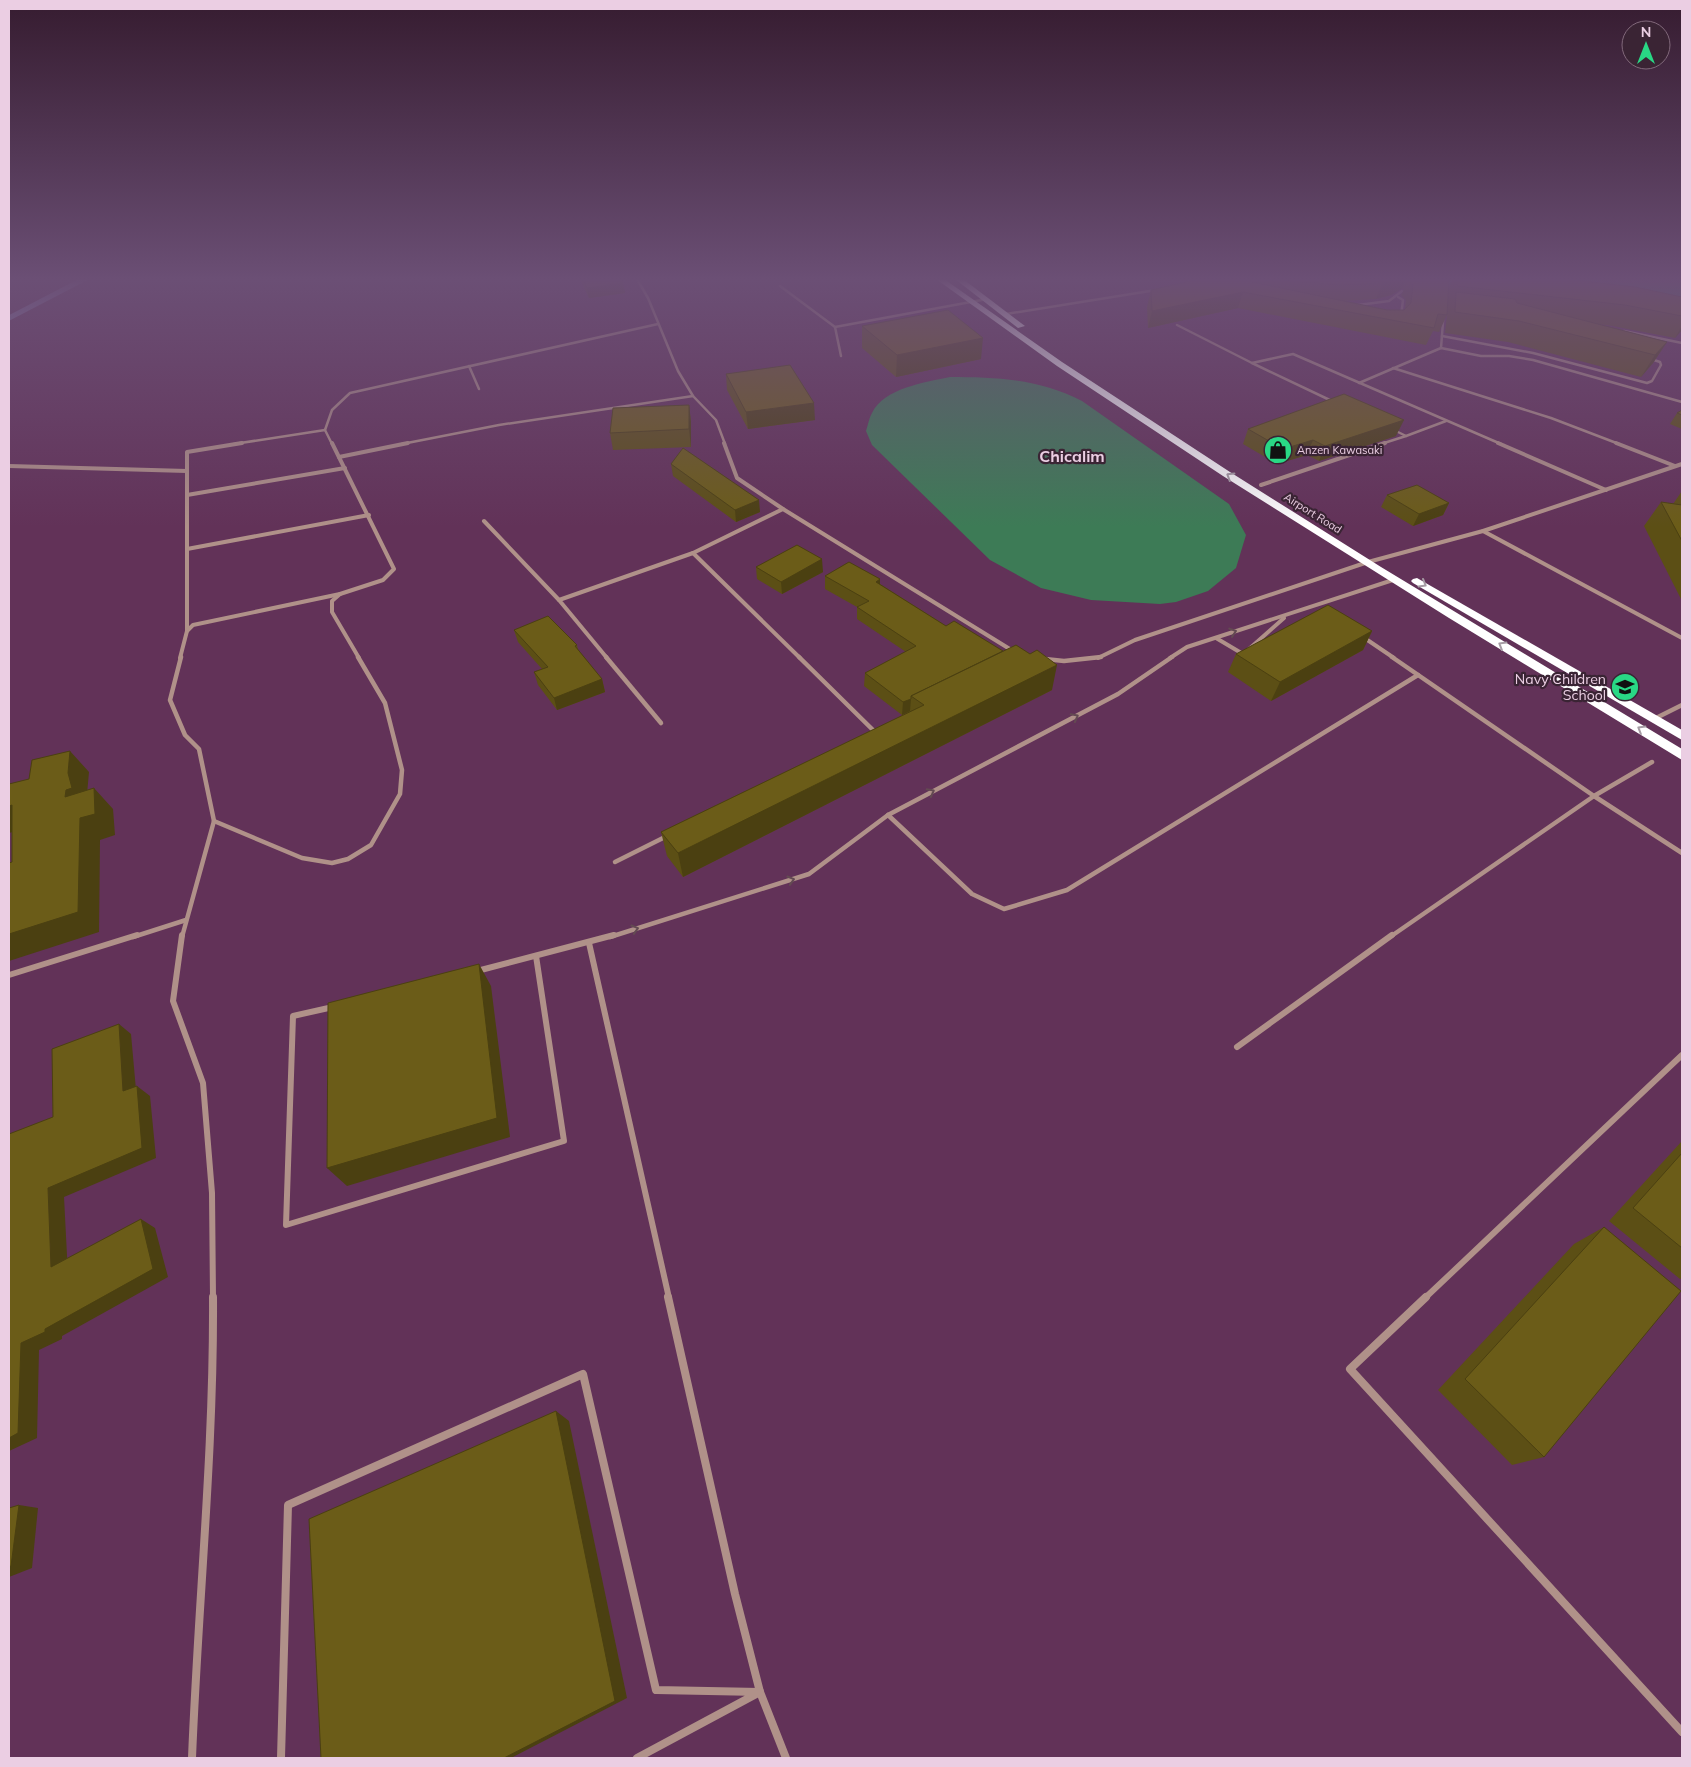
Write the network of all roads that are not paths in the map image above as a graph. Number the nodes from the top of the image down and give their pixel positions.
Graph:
1 (489, 361) edge
2 (674, 361) edge
3 (1058, 361) edge
4 (1071, 361) edge
5 (1249, 361) edge
6 (1259, 361) edge
7 (1310, 361) edge
8 (1409, 361) edge
9 (1538, 361) edge
10 (1565, 361) edge
11 (1658, 361) edge
12 (1252, 363) junction
13 (469, 366) junction
14 (1393, 368) junction
15 (1359, 383) junction
16 (479, 389) dead end
17 (693, 396) junction
18 (1682, 402) edge
19 (1338, 403) edge
20 (1447, 421) junction
21 (1389, 428) edge
22 (325, 430) junction
23 (1406, 436) junction
24 (339, 457) junction
25 (1682, 464) edge
26 (9, 466) edge
27 (1675, 466) junction
28 (345, 468) junction
29 (187, 471) junction
30 (1261, 485) junction
31 (1607, 490) junction
32 (187, 495) junction
33 (783, 509) junction
34 (368, 515) junction
35 (484, 522) dead end
36 (1483, 531) junction
37 (187, 549) junction
38 (693, 553) junction
39 (1380, 559) junction
40 (1368, 562) junction
41 (1396, 580) junction
42 (340, 594) junction
43 (559, 600) junction
44 (1318, 606) junction
45 (1325, 611) edge
46 (1287, 616) junction
47 (187, 631) junction
48 (1356, 632) edge
49 (1216, 638) junction
50 (1682, 638) edge
51 (1021, 654) edge
52 (1037, 658) edge
53 (1418, 675) junction
54 (1682, 705) edge
55 (1654, 720) junction
56 (661, 723) dead end
57 (885, 728) edge
58 (876, 733) junction
59 (1682, 736) edge
60 (867, 737) edge
61 (1682, 755) edge
62 (1652, 762) dead end
63 (1594, 796) junction
64 (888, 815) junction
65 (214, 821) junction
66 (676, 832) edge
67 (1682, 853) edge
68 (615, 862) dead end
69 (186, 920) junction
70 (589, 943) junction
71 (536, 956) junction
72 (468, 973) edge
73 (9, 975) edge
74 (342, 1004) edge
75 (1237, 1047) dead end
76 (1682, 1055) edge
77 (760, 1692) junction
78 (1682, 1732) edge
79 (192, 1758) edge
80 (281, 1758) edge
81 (637, 1758) edge
82 (786, 1758) edge

1 - 13 street
2 - 17 street
40 -> 3 highway, Airport Road
4 - 30 highway, Airport Road
5 - 12 street
6 - 12 street
7 - 15 street
8 - 14 street
9 - 18 street
10 - 11 street
12 - 19 street
13 - 16 street
13 - 22 street
14 - 15 street
14 - 27 street
15 - 20 street
17 - 24 street
17 - 33 street
20 - 23 street
20 - 31 street
21 - 23 street
22 - 24 street
22 - 29 street
23 - 30 street
24 - 28 street
25 - 27 street
26 - 29 street
27 - 31 street
28 - 32 street
28 - 34 street
29 - 32 street
30 - 39 highway, Airport Road
31 - 36 street
32 - 37 street
33 - 38 street
33 - 51 street
34 - 37 street
34 - 42 street
35 - 43 street
36 - 39 street
36 - 50 street
37 - 47 street
38 - 43 street
38 - 58 street
39 - 40 street
39 -> 55 highway, Airport Road
40 - 41 highway, Airport Road
40 - 52 street
41 - 44 street
61 -> 41 highway, Airport Road
42 - 47 street
42 - 65 street
43 - 56 street
44 - 45 street
44 - 46 street
49 -> 46 street
46 - 49 street
47 - 65 street
48 - 53 street
64 -> 49 street
53 - 63 street
53 - 64 street
54 - 55 street
55 - 59 highway, Airport Road
57 - 58 street
58 - 60 street
62 - 63 street
63 - 67 street
63 - 75 street
70 -> 64 street
65 - 69 street
66 - 68 street
69 - 73 street
69 - 79 street
70 - 71 street
70 - 77 street
71 - 72 street
71 - 74 street
76 - 78 street
77 - 80 street
77 - 81 street
77 - 82 street

